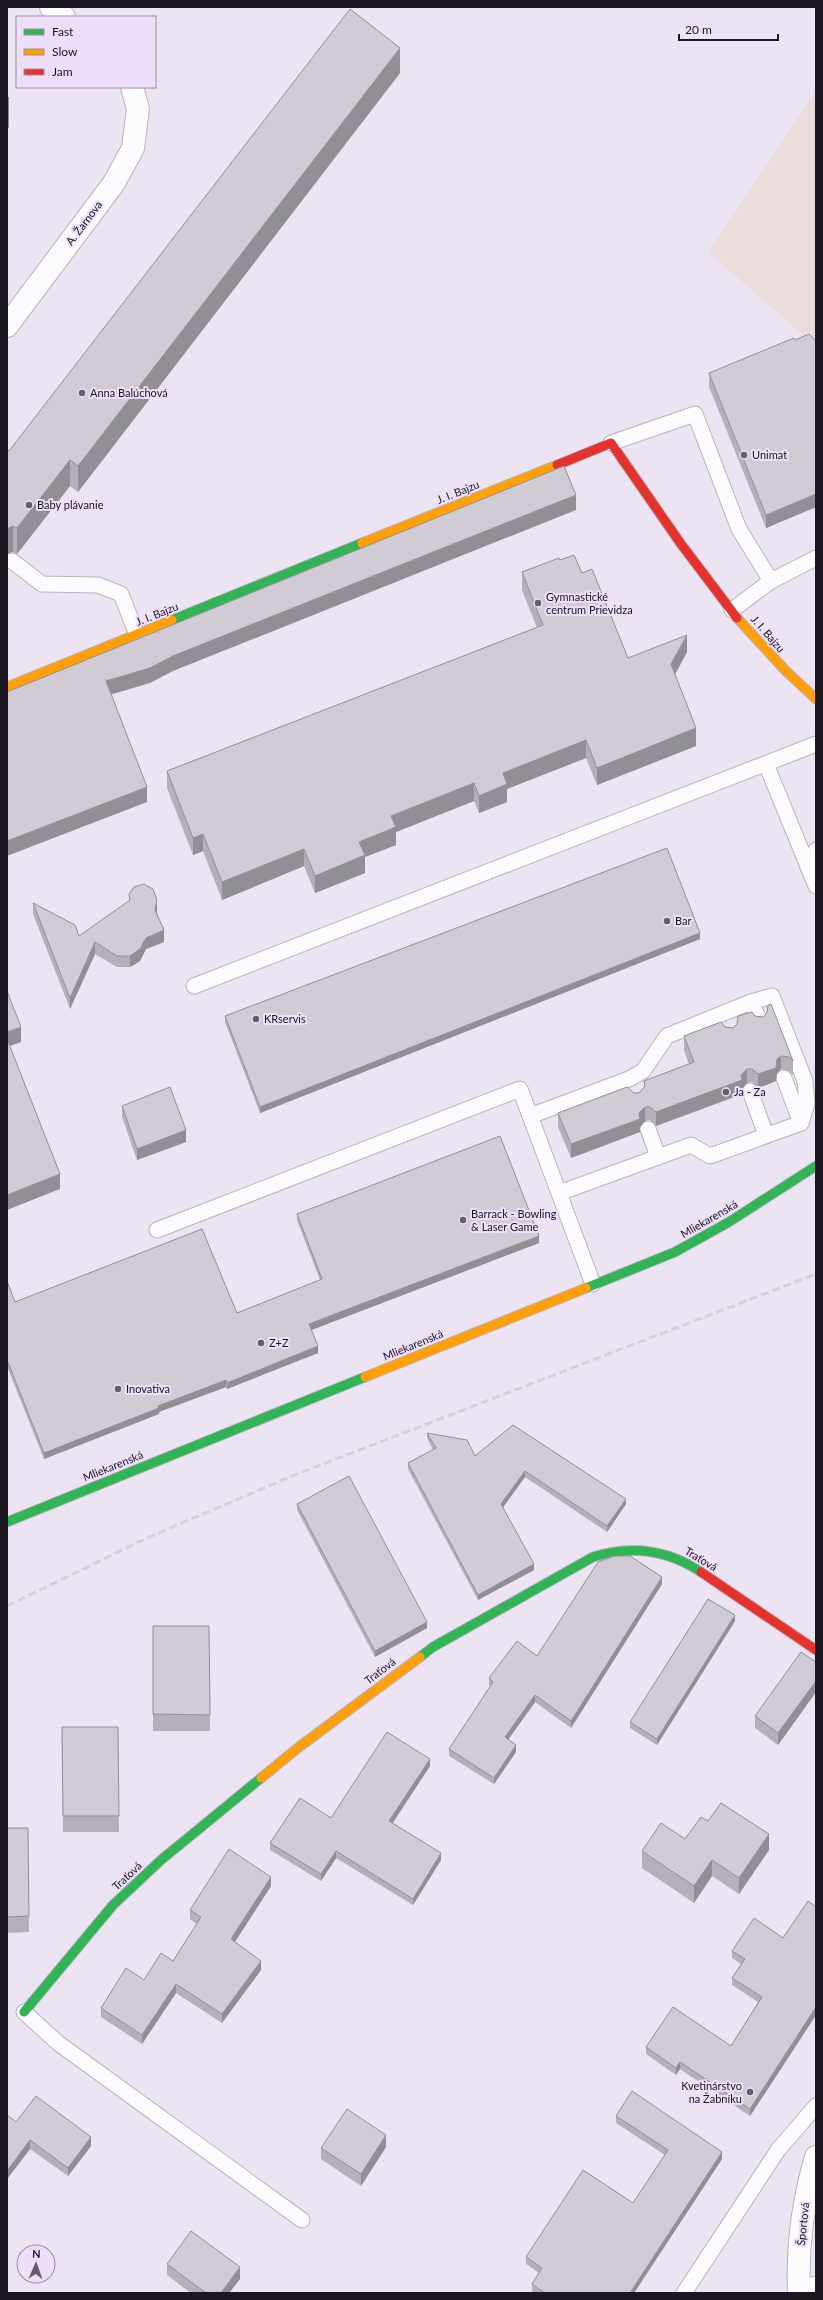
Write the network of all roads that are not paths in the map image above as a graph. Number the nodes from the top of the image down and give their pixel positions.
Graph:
1 (51, 7) edge
2 (63, 16) edge
3 (132, 88) edge
4 (7, 326) edge
5 (611, 443) junction
6 (816, 558) edge
7 (12, 561) edge
8 (771, 581) junction
9 (732, 610) junction
10 (138, 635) junction
11 (8, 686) edge
12 (816, 699) edge
13 (816, 744) edge
14 (766, 764) junction
15 (816, 850) edge
16 (808, 867) junction
17 (816, 886) edge
18 (194, 986) dead end
19 (751, 1002) junction
20 (760, 1022) edge
21 (784, 1078) dead end
22 (750, 1091) dead end
23 (530, 1116) junction
24 (800, 1123) junction
25 (648, 1129) dead end
26 (766, 1135) junction
27 (658, 1156) junction
28 (816, 1166) edge
29 (559, 1193) junction
30 (157, 1230) dead end
31 (593, 1284) junction
32 (7, 1522) edge
33 (816, 1650) edge
34 (24, 2012) joint
35 (816, 2106) edge
36 (816, 2157) edge
37 (302, 2220) dead end
38 (804, 2288) edge
39 (684, 2293) edge

1 - 2 street
3 - 4 street, A. Žarnova
5 - 8 lane
5 - 9 street, J. I. Bajzu
5 - 10 street, J. I. Bajzu
6 - 8 lane
7 - 10 lane
8 - 9 lane
9 - 12 street, J. I. Bajzu
10 - 11 street, J. I. Bajzu
13 - 14 lane
14 - 16 lane
14 - 18 lane
15 - 16 lane
16 - 17 lane
19 - 20 lane
19 - 23 lane
19 - 24 lane
21 - 24 lane
22 - 26 lane
23 - 29 lane
23 - 30 lane
24 - 26 lane
25 - 27 lane
26 - 27 lane
27 - 29 lane
28 - 31 street, Mliekarenská
29 - 31 lane
31 - 32 street, Mliekarenská
33 - 34 street, Traťová
34 - 37 lane
35 - 39 lane
36 - 38 street, Športová

